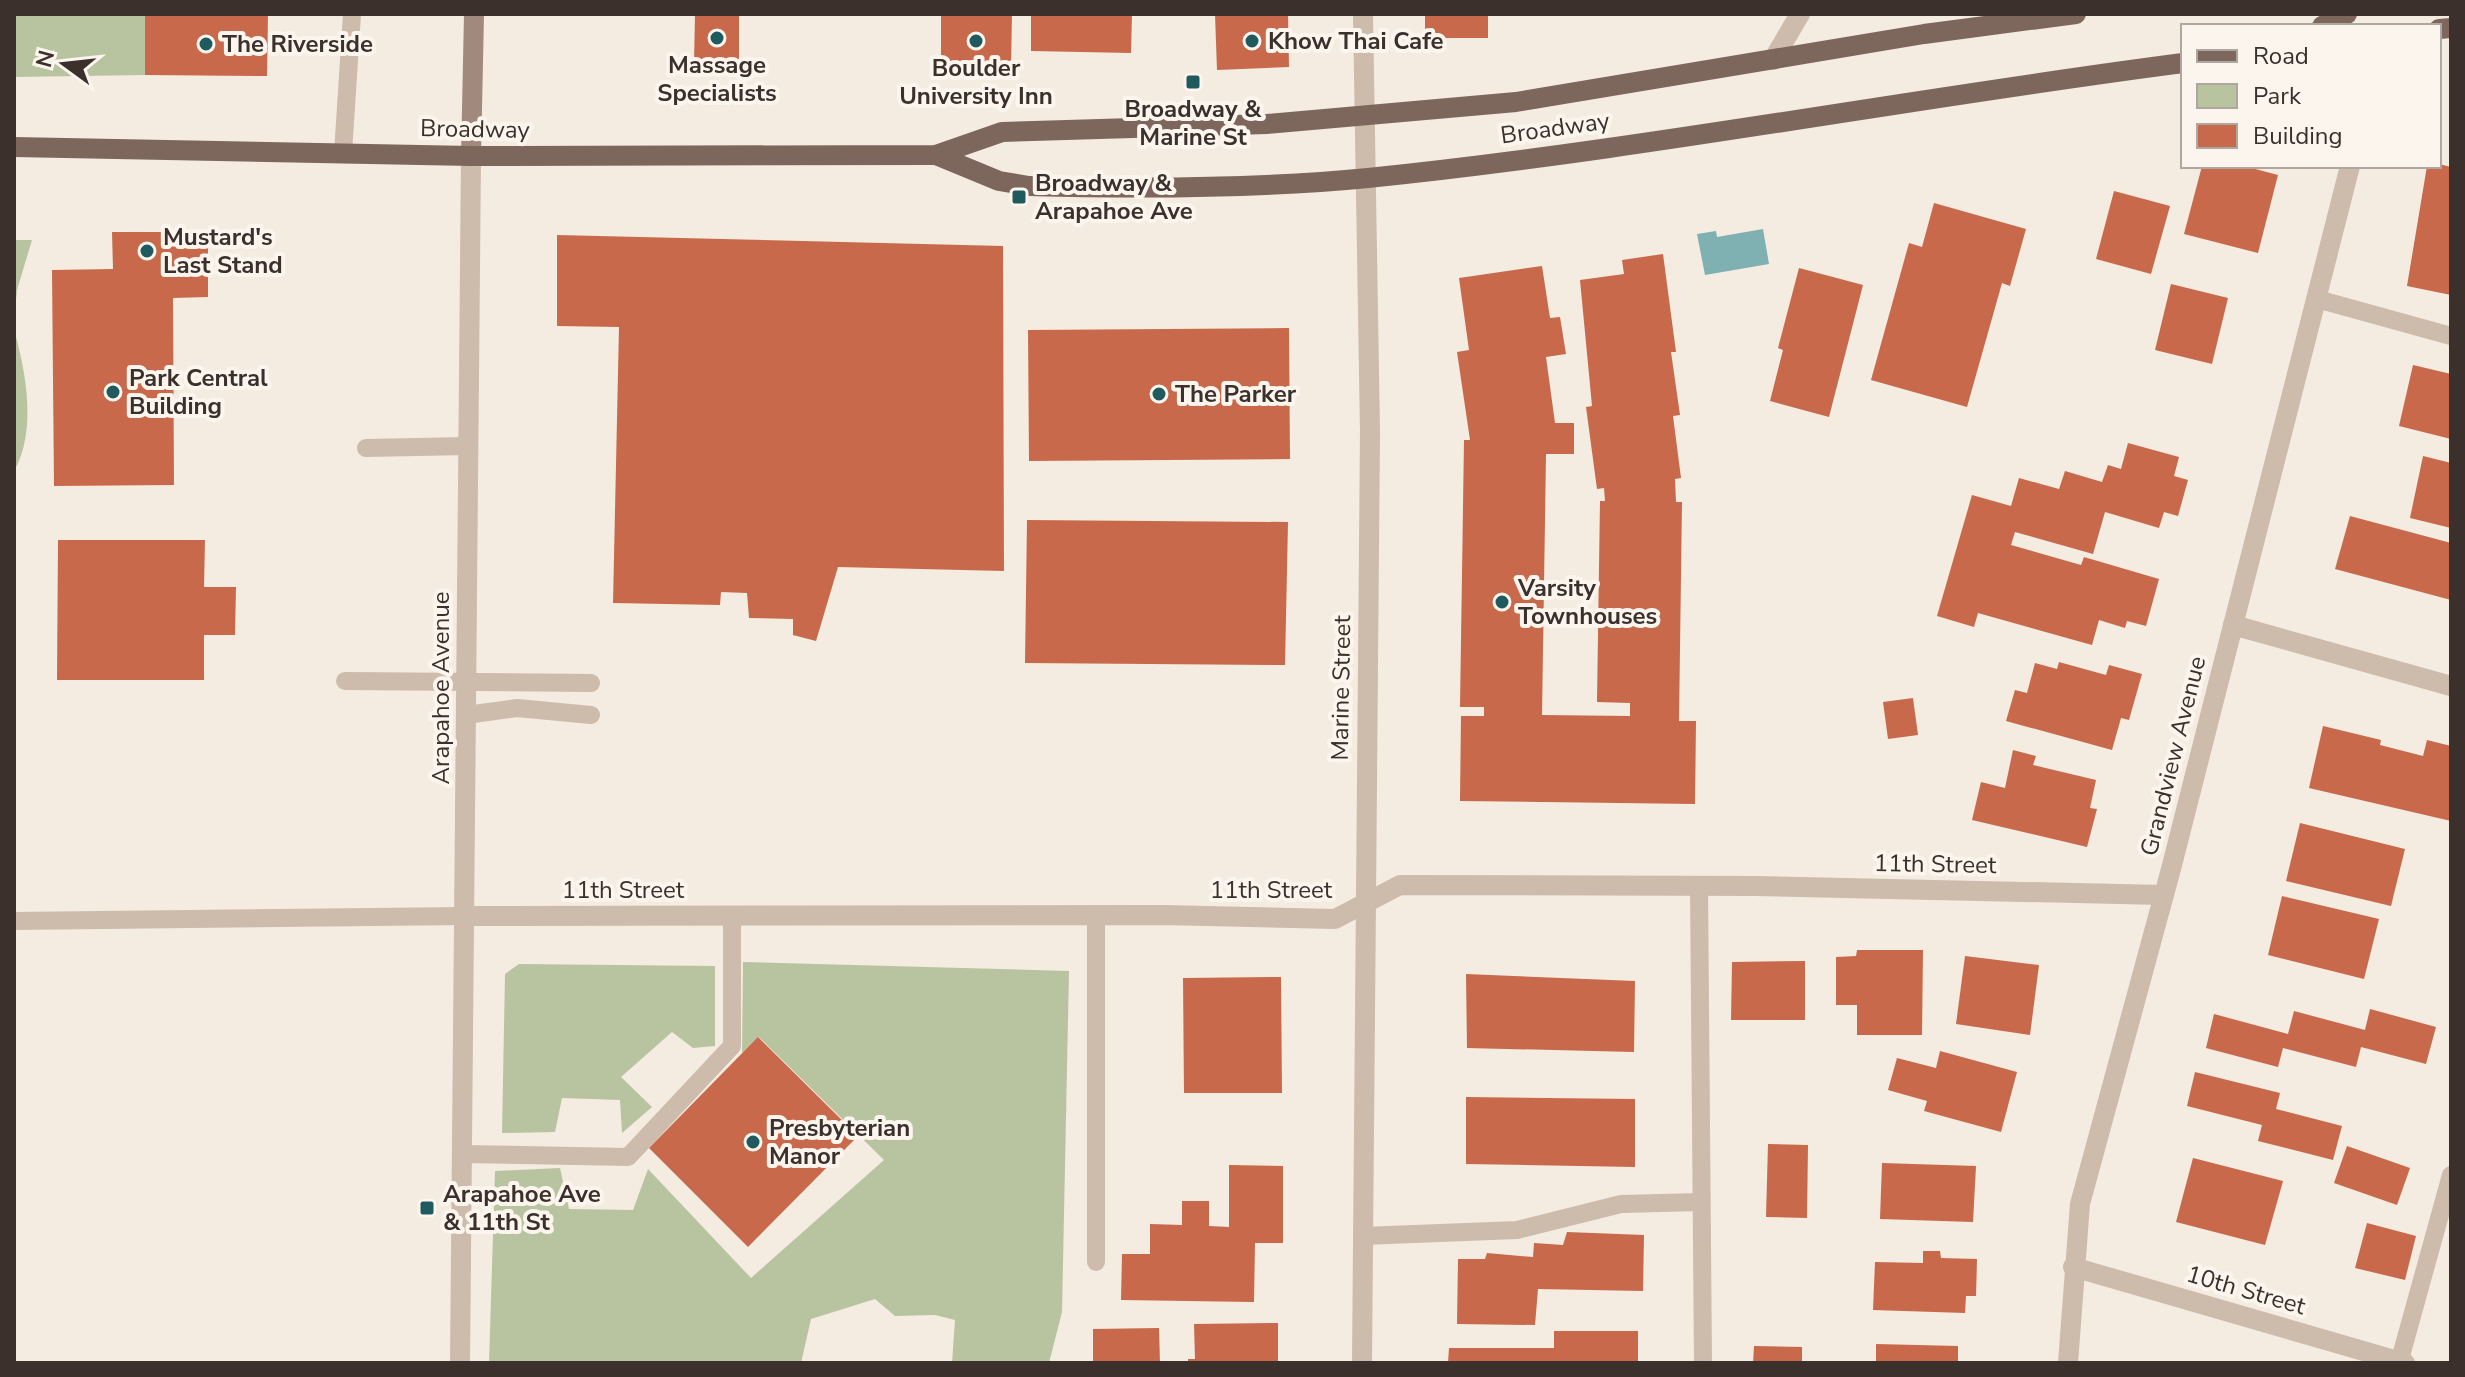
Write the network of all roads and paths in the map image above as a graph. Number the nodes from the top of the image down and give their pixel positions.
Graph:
1 (352, 14) edge
2 (474, 14) edge
3 (1363, 14) edge
4 (1800, 14) edge
5 (2076, 14) edge
6 (2347, 14) edge
7 (2326, 24) edge
8 (1773, 60) junction
9 (2181, 63) edge
10 (1364, 116) junction
11 (14, 147) edge
12 (343, 153) junction
13 (936, 155) junction
14 (471, 156) junction
15 (2350, 168) edge
16 (1365, 178) junction
17 (2317, 299) junction
18 (2451, 336) edge
19 (468, 446) junction
20 (366, 448) dead end
21 (2233, 625) junction
22 (345, 681) dead end
23 (467, 682) junction
24 (591, 683) dead end
25 (2451, 686) edge
26 (466, 715) junction
27 (591, 715) dead end
28 (1699, 886) junction
29 (2164, 895) junction
30 (1365, 905) junction
31 (466, 916) junction
32 (732, 916) junction
33 (1096, 916) junction
34 (14, 921) edge
35 (463, 1154) junction
36 (2451, 1175) edge
37 (1701, 1202) junction
38 (1363, 1236) junction
39 (1096, 1262) dead end
40 (2073, 1267) junction
41 (2402, 1362) edge
42 (460, 1363) edge
43 (1362, 1363) edge
44 (1703, 1363) edge
45 (2068, 1363) edge

1 - 12 lane
2 - 14 main road, Arapahoe Avenue
3 - 10 street, Marine Street
4 - 8 street
5 - 8 main road, Broadway
6 - 7 main road
8 - 10 main road, Broadway
9 - 16 main road, Broadway
10 - 13 main road, Broadway
10 - 16 street, Marine Street
11 - 12 main road, Broadway
12 - 14 main road, Broadway
13 - 14 main road, Broadway
13 - 16 main road, Broadway
14 - 19 street, Arapahoe Avenue
15 - 17 street, Grandview Avenue
16 - 30 street, Marine Street
17 - 18 lane
17 - 21 street, Grandview Avenue
19 - 20 lane
19 - 23 street, Arapahoe Avenue
21 - 25 street
21 - 29 street, Grandview Avenue
22 - 23 lane
23 - 24 lane
23 - 26 street, Arapahoe Avenue
26 - 27 lane
26 - 31 street, Arapahoe Avenue
28 - 29 street, 11th Street
28 - 30 street, 11th Street
28 - 37 lane
29 - 40 street, Grandview Avenue
30 - 33 street, 11th Street
30 - 38 street, Marine Street
31 - 32 street, 11th Street
31 - 34 lane
31 - 35 street, Arapahoe Avenue
32 - 33 street, 11th Street
32 - 35 lane
33 - 39 lane
35 - 42 street, Arapahoe Avenue
36 - 41 lane
37 - 38 lane
37 - 44 lane
38 - 43 street, Marine Street
40 - 41 street, 10th Street
40 - 45 street, Grandview Avenue

